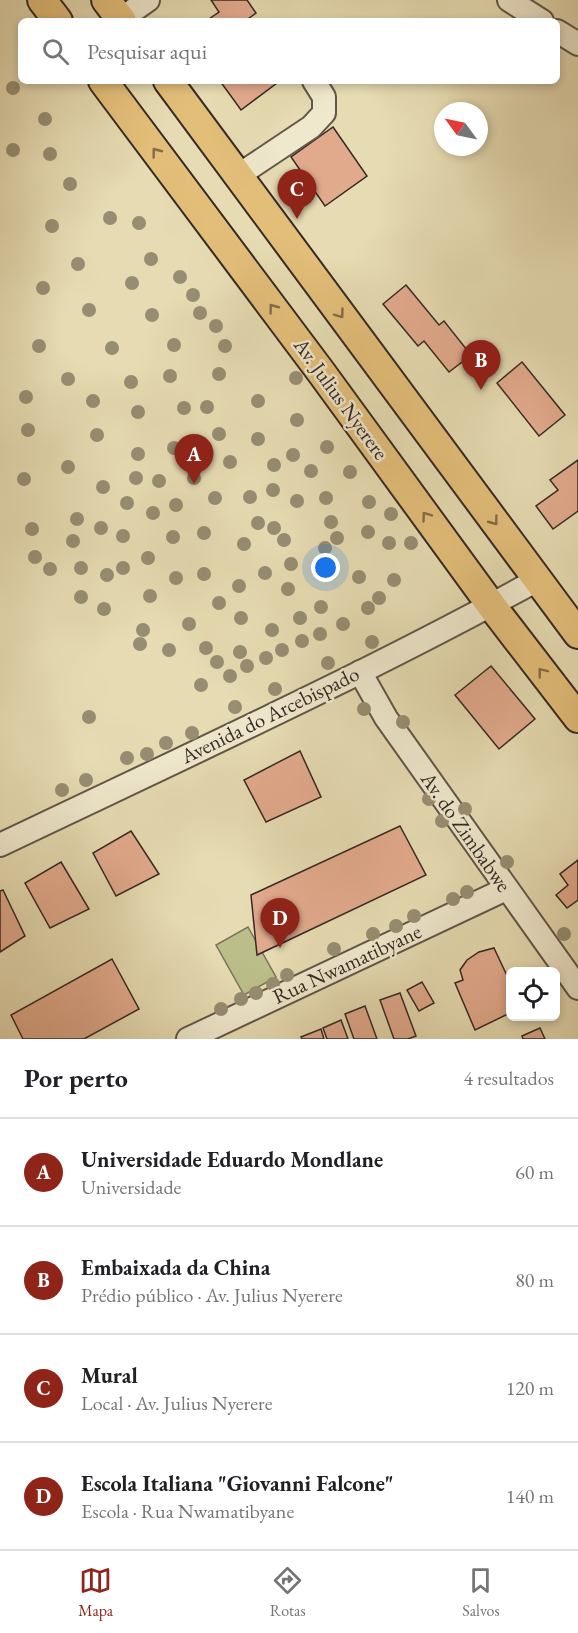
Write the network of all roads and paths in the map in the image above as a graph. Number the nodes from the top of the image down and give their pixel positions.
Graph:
1 (42, 0) edge
2 (148, 0) edge
3 (509, 0) edge
4 (117, 14) edge
5 (56, 18) edge
6 (537, 18) edge
7 (560, 33) edge
8 (578, 45) edge
9 (105, 84) edge
10 (170, 84) edge
11 (316, 84) edge
12 (238, 175) junction
13 (537, 580) junction
14 (491, 605) junction
15 (578, 634) edge
16 (360, 672) junction
17 (578, 718) edge
18 (0, 845) edge
19 (506, 889) junction
20 (578, 988) edge
21 (188, 1039) edge

1 - 5 main road
2 - 4 street
3 - 6 street
7 - 8 street
14 -> 9 main road, Av. Julius Nyerere
10 - 12 main road
11 - 12 street
12 -> 13 main road
13 - 14 street, Avenida do Arcebispado
13 - 15 main road
14 - 16 street, Avenida do Arcebispado
17 -> 14 main road, Av. Julius Nyerere
16 - 18 street, Avenida do Arcebispado
16 - 19 street, Av. do Zimbabwe
19 - 20 street, Av. do Zimbabwe
19 - 21 street, Rua Nwamatibyane

